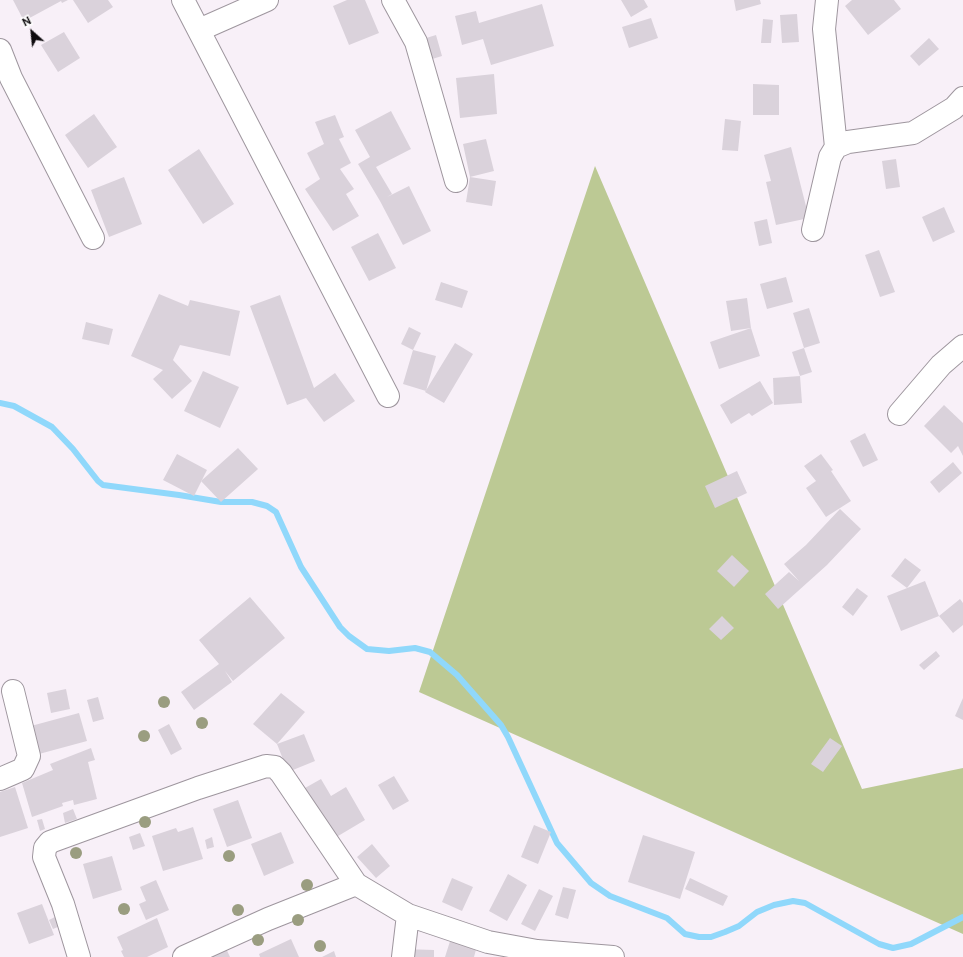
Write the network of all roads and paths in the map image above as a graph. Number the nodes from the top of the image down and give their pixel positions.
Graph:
1 (183, 0) edge
2 (267, 0) edge
3 (393, 0) edge
4 (827, 0) edge
5 (199, 30) junction
6 (0, 50) edge
7 (963, 98) edge
8 (836, 147) junction
9 (456, 181) dead end
10 (813, 230) dead end
11 (93, 238) dead end
12 (963, 346) edge
13 (388, 396) dead end
14 (899, 414) dead end
15 (13, 691) dead end
16 (0, 779) edge
17 (356, 884) junction
18 (408, 915) junction
19 (79, 957) edge
20 (184, 957) edge
21 (403, 957) edge
22 (613, 957) edge

1 - 5 street
2 - 5 street
3 - 9 street
4 - 8 street
5 - 13 street
6 - 11 street
7 - 8 street
8 - 10 street
12 - 14 street
15 - 16 street
17 - 18 street
17 - 19 street
17 - 20 street
18 - 21 street
18 - 22 street

